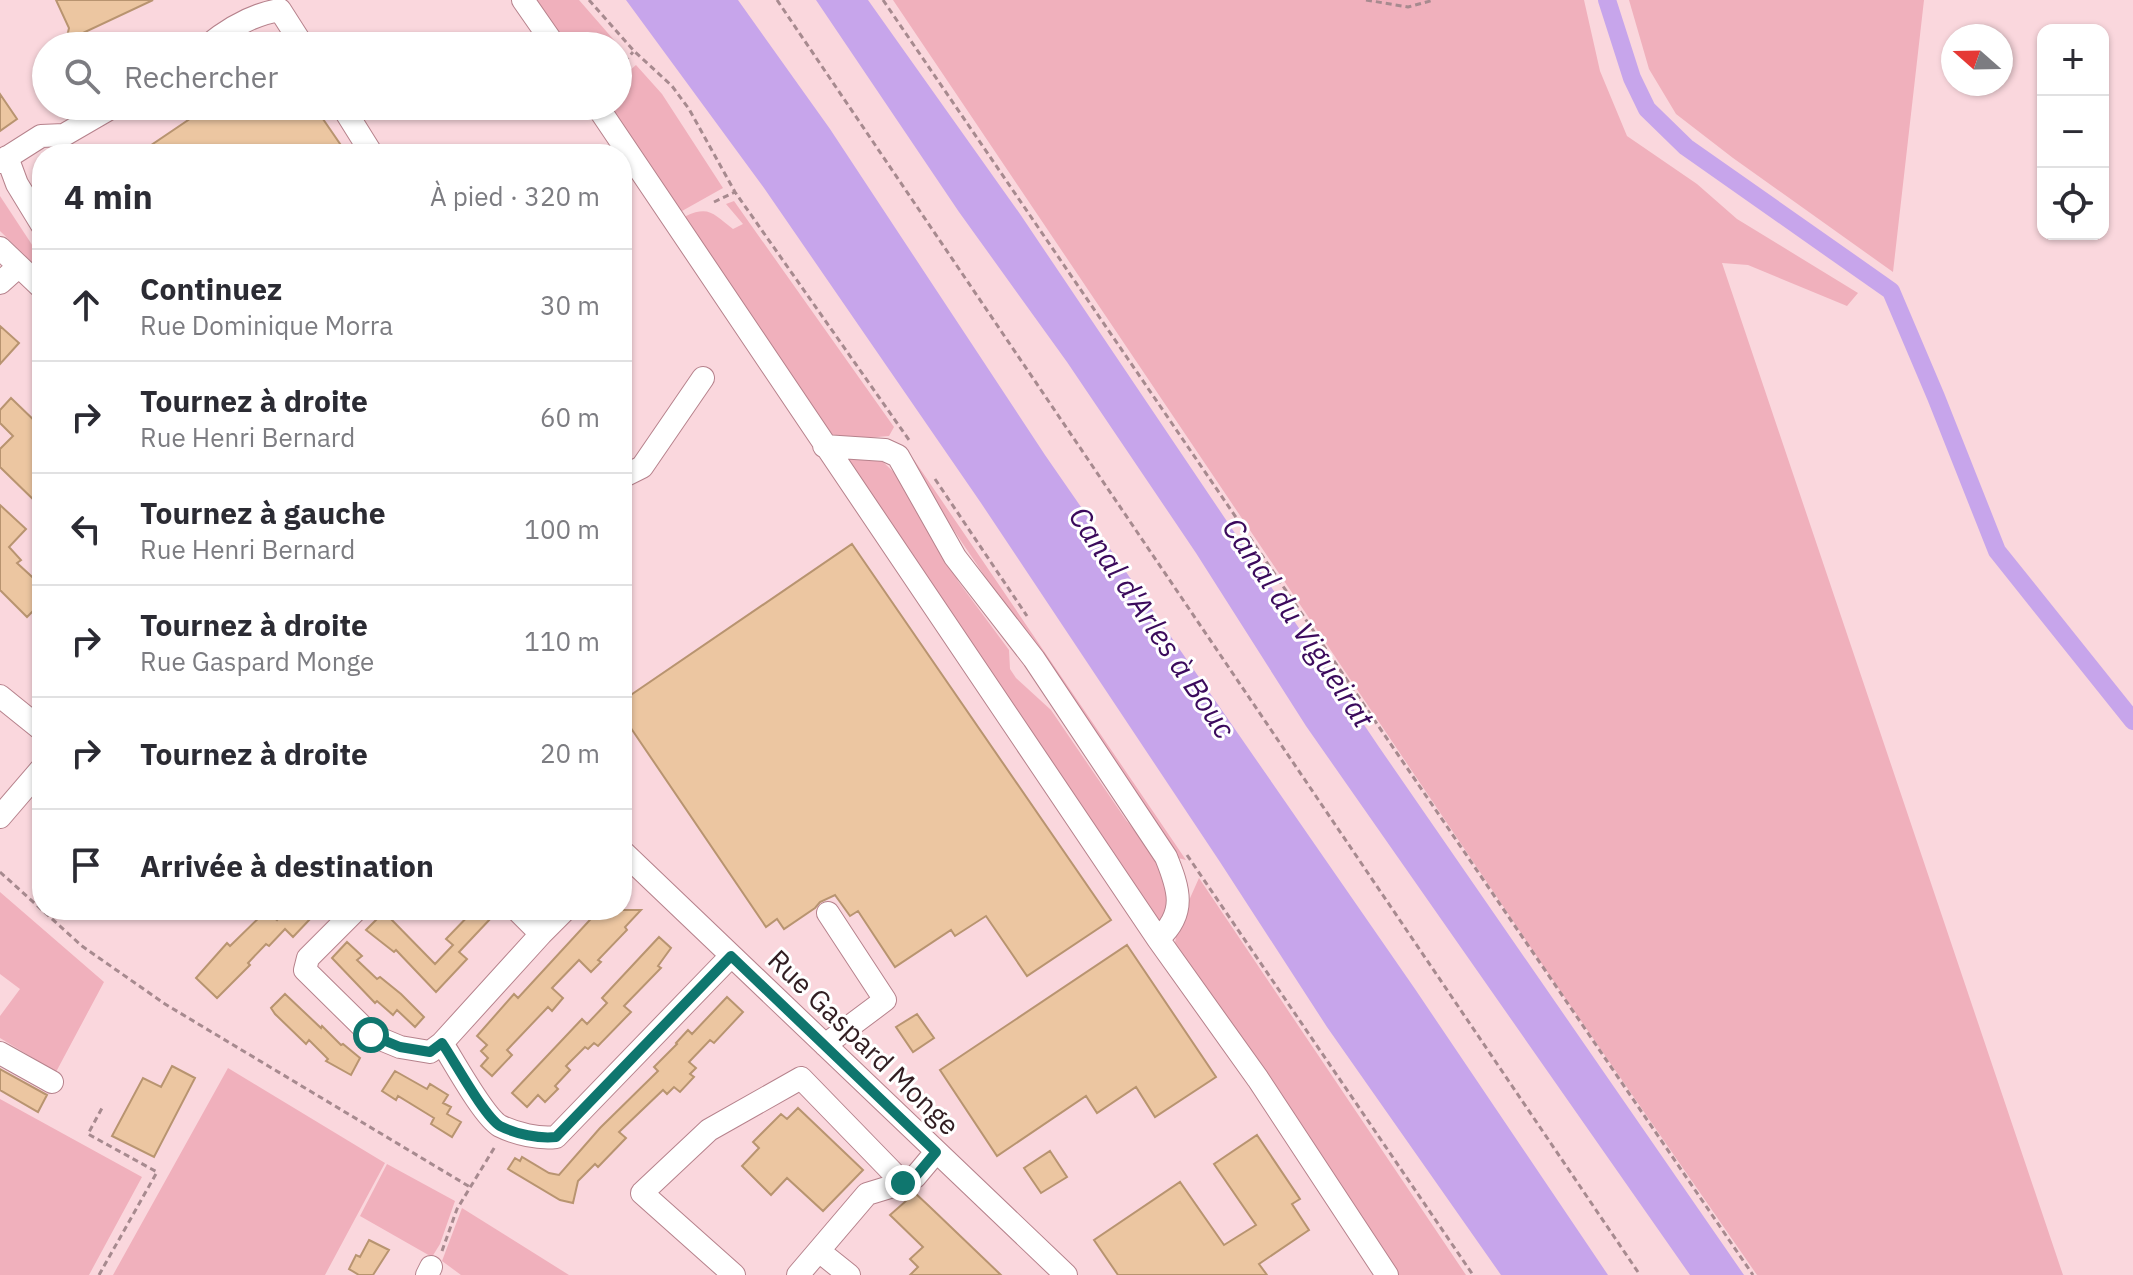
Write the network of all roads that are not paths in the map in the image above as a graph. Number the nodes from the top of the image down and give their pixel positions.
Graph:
1 (523, 0) edge
2 (226, 32) edge
3 (294, 32) edge
4 (545, 32) edge
5 (90, 120) edge
6 (351, 120) edge
7 (607, 120) edge
8 (366, 144) edge
9 (623, 144) edge
10 (632, 156) edge
11 (4, 160) edge
12 (32, 209) edge
13 (0, 248) edge
14 (19, 266) junction
15 (32, 278) edge
16 (0, 283) edge
17 (703, 378) dead end
18 (824, 446) junction
19 (632, 472) edge
20 (0, 696) edge
21 (32, 722) edge
22 (32, 780) edge
23 (0, 817) edge
24 (632, 861) edge
25 (828, 913) dead end
26 (346, 920) edge
27 (527, 920) edge
28 (555, 920) edge
29 (541, 934) junction
30 (1158, 939) junction
31 (731, 956) junction
32 (442, 1043) junction
33 (825, 1045) junction
34 (0, 1053) edge
35 (52, 1082) dead end
36 (936, 1152) junction
37 (903, 1183) junction
38 (819, 1251) junction
39 (734, 1275) edge
40 (798, 1275) edge
41 (849, 1275) edge
42 (1066, 1275) edge
43 (1387, 1275) edge

1 - 4 street
2 - 3 street
5 - 11 street
6 - 8 street
7 - 9 street
10 - 18 street
11 - 12 street
13 - 14 street
14 - 15 street
14 - 16 street
17 - 19 street
18 - 30 street
18 - 30 street
20 - 21 street
22 - 23 street
24 - 31 street, Rue Gaspard Monge
25 - 33 street
26 - 32 street
27 - 29 street
28 - 29 street
29 - 32 street
30 - 43 street
31 - 32 street
31 - 33 street, Rue Gaspard Monge
33 - 36 street, Rue Gaspard Monge
34 - 35 street
36 - 37 street
36 - 42 street, Rue Gaspard Monge
37 - 38 street
37 - 39 street
38 - 40 street
38 - 41 street

